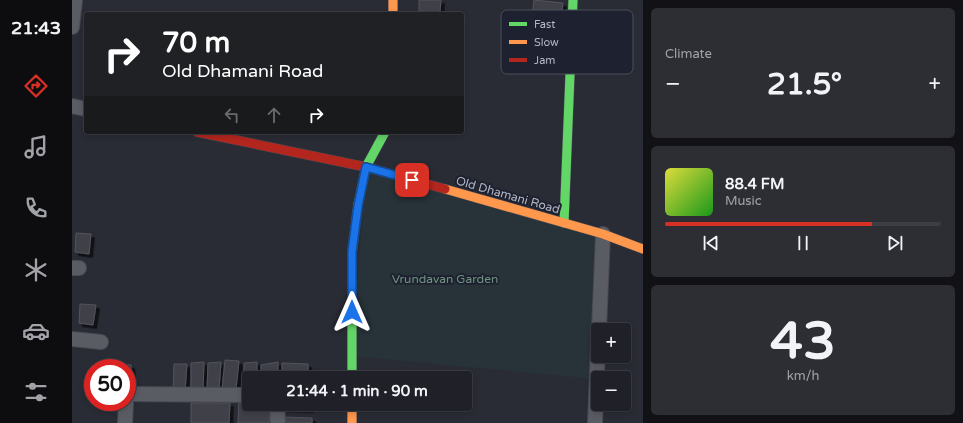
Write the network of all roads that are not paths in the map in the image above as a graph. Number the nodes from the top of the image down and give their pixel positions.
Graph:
1 (76, 0) edge
2 (393, 0) edge
3 (573, 0) edge
4 (573, 10) edge
5 (392, 12) edge
6 (72, 27) edge
7 (570, 74) edge
8 (72, 106) edge
9 (84, 109) edge
10 (207, 134) edge
11 (384, 134) edge
12 (366, 167) junction
13 (564, 223) junction
14 (603, 234) junction
15 (643, 249) edge
16 (599, 323) edge
17 (72, 339) edge
18 (101, 342) dead end
19 (597, 363) edge
20 (352, 371) edge
21 (136, 394) edge
22 (242, 396) edge
23 (126, 411) edge
24 (277, 411) edge
25 (352, 411) edge
26 (125, 423) edge
27 (278, 423) edge
28 (352, 423) edge
29 (595, 423) edge

1 - 6 street
2 - 5 street
3 - 4 street
7 - 13 street
8 - 9 street
10 - 12 street, Old Dhamani Road
11 - 12 street
12 - 13 street, Old Dhamani Road
12 - 20 street
13 - 14 street, Old Dhamani Road
14 - 15 street, Old Dhamani Road
14 - 16 street
17 - 18 street
19 - 29 street
21 - 22 street
23 - 26 street
24 - 27 street
25 - 28 street

